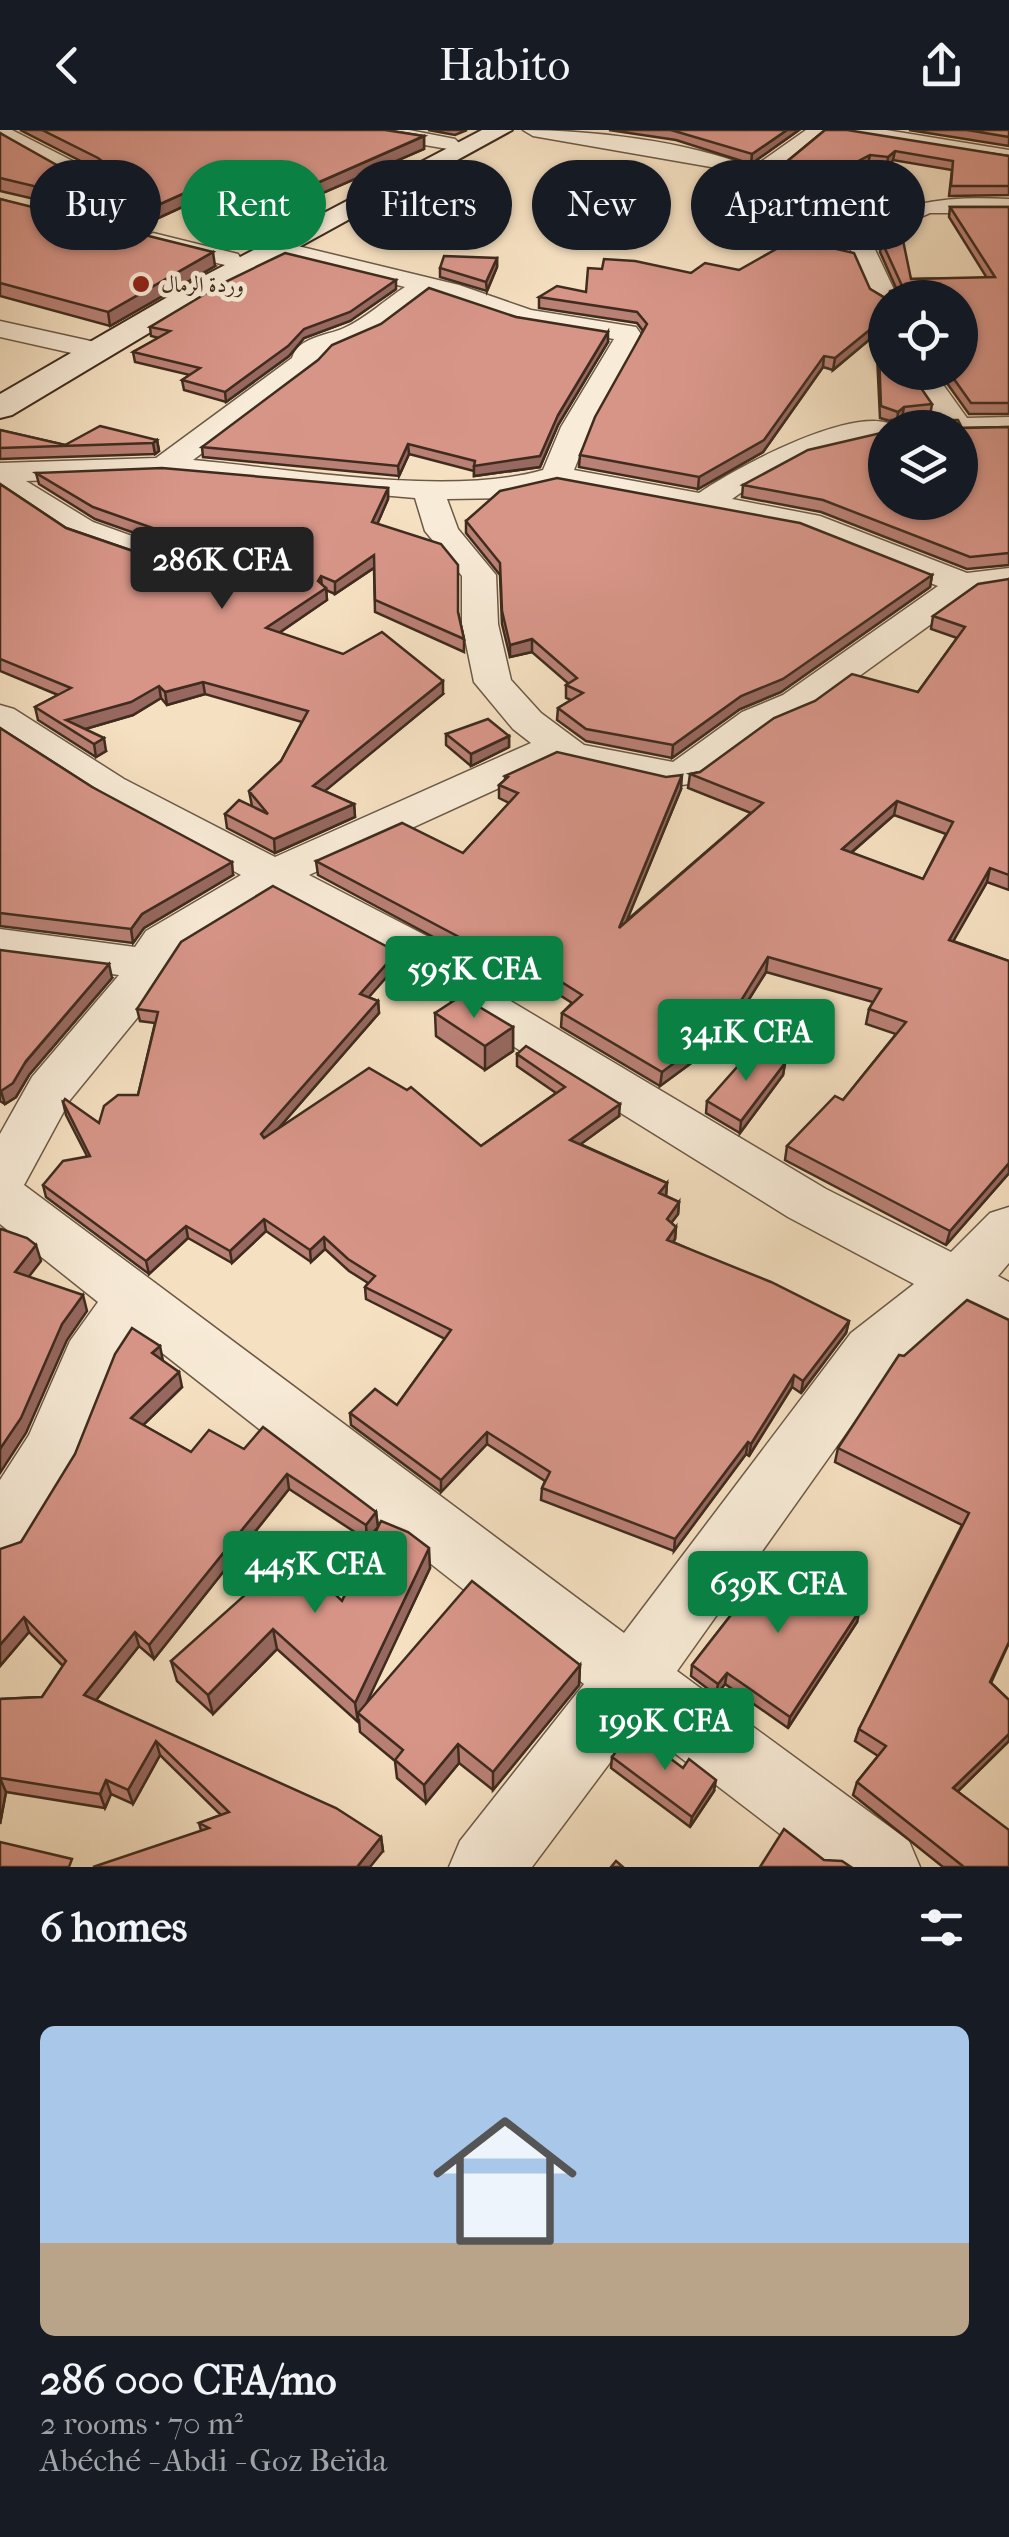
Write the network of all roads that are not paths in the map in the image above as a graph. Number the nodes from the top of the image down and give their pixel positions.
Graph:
1 (372, 130) edge
2 (500, 130) edge
3 (534, 130) edge
4 (819, 130) edge
5 (848, 130) edge
6 (0, 132) edge
7 (461, 136) edge
8 (1009, 156) edge
9 (711, 160) edge
10 (782, 160) edge
11 (925, 205) edge
12 (1009, 206) edge
13 (326, 222) edge
14 (273, 250) edge
15 (285, 250) edge
16 (863, 250) edge
17 (229, 259) junction
18 (877, 280) edge
19 (425, 284) junction
20 (0, 330) edge
21 (84, 348) junction
22 (0, 388) edge
23 (0, 408) edge
24 (978, 425) edge
25 (1009, 426) edge
26 (868, 434) edge
27 (164, 466) junction
28 (0, 475) edge
29 (556, 476) junction
30 (428, 490) junction
31 (708, 502) junction
32 (1007, 575) edge
33 (226, 581) edge
34 (964, 584) junction
35 (0, 717) edge
36 (558, 746) junction
37 (272, 875) junction
38 (0, 944) edge
39 (146, 964) junction
40 (5, 1205) edge
41 (1009, 1228) edge
42 (984, 1293) edge
43 (133, 1296) junction
44 (0, 1535) edge
45 (632, 1678) junction
46 (486, 1867) edge
47 (884, 1867) edge

1 - 7 street
2 - 13 main road
3 - 9 street
4 - 10 street
5 - 8 street
6 - 17 street
7 - 17 main road
11 - 12 street
14 - 21 main road
15 - 19 street
16 - 18 street
17 - 21 main road
19 - 27 street
19 - 29 street
20 - 21 street
21 - 22 main road
21 - 23 main road
24 - 25 street
26 - 31 street
27 - 28 street
27 - 30 street
28 - 33 street
29 - 30 street
29 - 31 street
30 - 36 street
31 - 34 street
32 - 34 street
34 - 36 street
35 - 37 street
36 - 37 street
37 - 39 street
37 - 42 street
38 - 39 street
39 - 40 street
40 - 43 street
41 - 42 street
42 - 45 street
43 - 44 street
43 - 45 street
45 - 46 street
45 - 47 street

